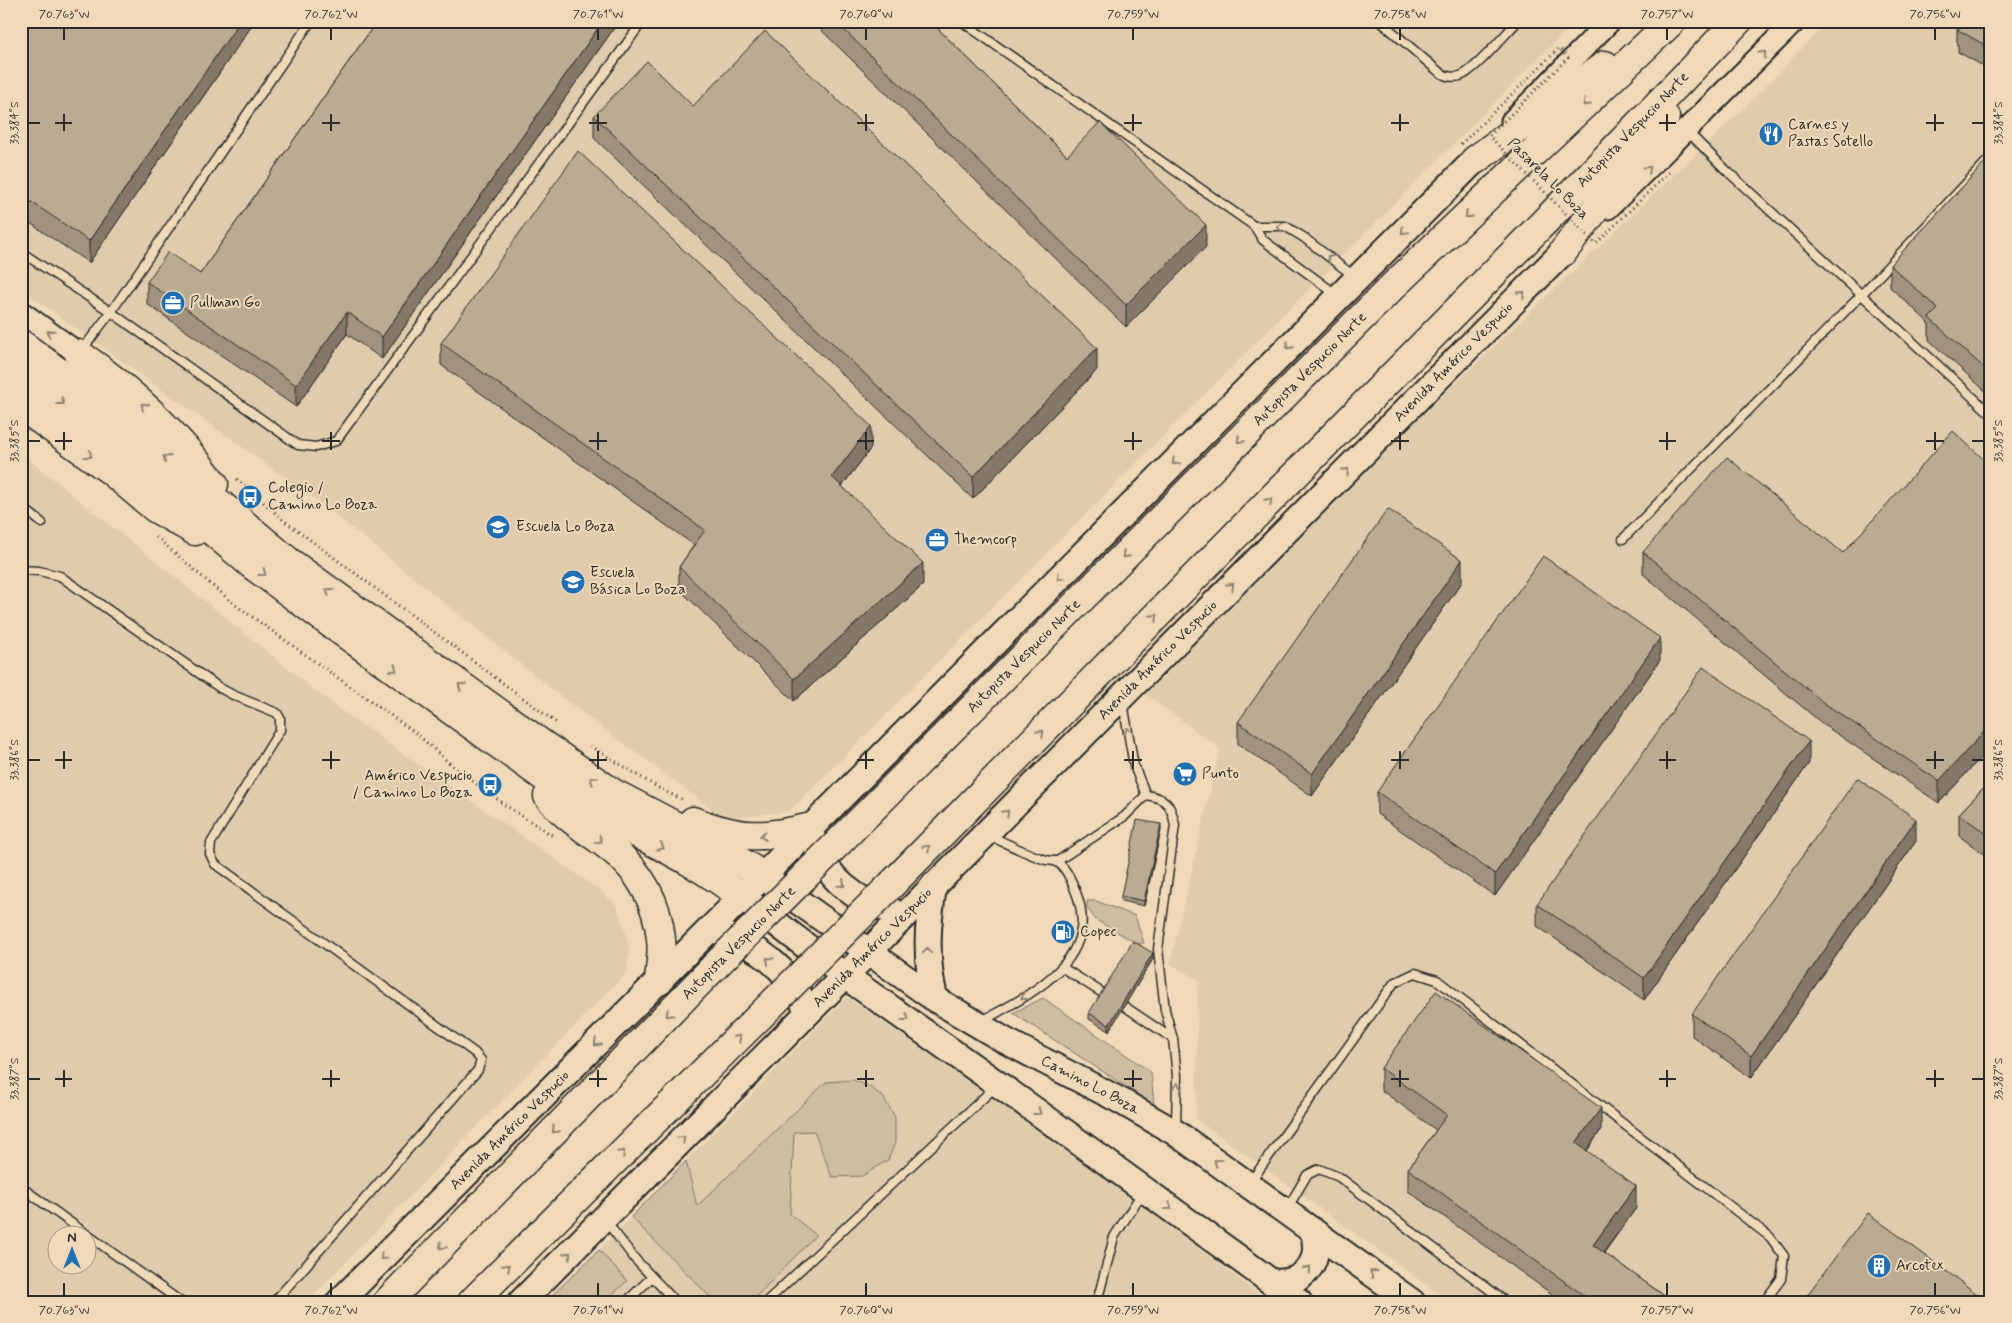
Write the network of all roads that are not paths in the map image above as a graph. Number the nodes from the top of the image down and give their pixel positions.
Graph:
1 (311, 21) edge
2 (643, 21) edge
3 (961, 21) edge
4 (1380, 21) edge
5 (1518, 21) edge
6 (1610, 21) edge
7 (1665, 21) edge
8 (1672, 21) edge
9 (1738, 21) edge
10 (1795, 21) edge
11 (1687, 131) junction
12 (1468, 152) junction
13 (1991, 157) edge
14 (1254, 226) junction
15 (21, 252) edge
16 (1563, 252) junction
17 (1357, 279) junction
18 (1862, 294) junction
19 (1339, 296) junction
20 (21, 312) edge
21 (111, 312) junction
22 (21, 344) edge
23 (79, 354) junction
24 (21, 374) edge
25 (21, 406) edge
26 (1991, 414) edge
27 (21, 506) edge
28 (42, 523) dead end
29 (256, 535) junction
30 (1623, 539) dead end
31 (224, 542) junction
32 (21, 570) edge
33 (1122, 697) junction
34 (530, 768) junction
35 (1146, 795) junction
36 (635, 806) junction
37 (811, 828) junction
38 (986, 834) junction
39 (1056, 862) junction
40 (763, 876) junction
41 (934, 885) junction
42 (742, 897) junction
43 (907, 913) junction
44 (709, 930) junction
45 (868, 952) junction
46 (1063, 968) junction
47 (845, 976) junction
48 (659, 981) junction
49 (1104, 994) edge
50 (935, 999) junction
51 (1124, 1006) edge
52 (808, 1013) junction
53 (976, 1024) junction
54 (1174, 1039) junction
55 (998, 1084) junction
56 (1176, 1133) junction
57 (1248, 1185) junction
58 (21, 1187) edge
59 (1145, 1189) junction
60 (1286, 1211) junction
61 (604, 1218) junction
62 (1313, 1231) junction
63 (652, 1277) junction
64 (1272, 1282) junction
65 (181, 1302) edge
66 (274, 1302) edge
67 (339, 1302) edge
68 (387, 1302) edge
69 (472, 1302) edge
70 (522, 1302) edge
71 (626, 1302) edge
72 (676, 1302) edge
73 (766, 1302) edge
74 (1097, 1302) edge
75 (1300, 1302) edge
76 (1412, 1302) edge
77 (1506, 1302) edge
78 (1764, 1302) edge

1 - 21 lane
2 - 21 lane
3 - 14 lane
4 - 5 lane
6 - 12 main road, Avenida Américo Vespucio
7 - 12 highway
8 -> 68 highway, Autopista Vespucio Norte, bridge
9 - 16 highway
69 -> 9 highway, Autopista Vespucio Norte, bridge
11 -> 10 main road, Avenida Américo Vespucio
16 -> 11 main road, Avenida Américo Vespucio
11 - 18 lane
12 -> 17 main road, Avenida Américo Vespucio
13 - 18 lane
17 -> 14 lane
14 - 19 lane
15 - 21 lane
33 -> 16 main road, Avenida Américo Vespucio
17 - 19 main road, Avenida Américo Vespucio
18 - 26 lane
18 - 30 lane
19 -> 37 main road, Avenida Américo Vespucio
23 -> 20 main road
21 - 23 lane
29 -> 22 highway
29 -> 23 highway
24 -> 31 highway
25 -> 31 highway
27 - 28 lane
36 -> 29 highway
31 -> 34 highway
32 - 66 lane
35 -> 33 lane
38 -> 33 main road, Avenida Américo Vespucio
34 -> 42 highway
34 -> 48 highway
35 - 39 lane
35 - 54 lane
37 -> 36 highway
36 - 40 highway
37 - 40 main road, Avenida Américo Vespucio
37 -> 43 main road
38 - 39 lane
38 - 41 main road, Avenida Américo Vespucio
39 - 46 lane
40 - 42 main road, Avenida Américo Vespucio
40 - 45 main road, Camino Lo Boza
41 - 43 main road, Avenida Américo Vespucio
50 -> 41 main road
42 - 44 main road, Avenida Américo Vespucio
42 - 47 main road
43 - 45 main road, Avenida Américo Vespucio
44 - 48 main road, Avenida Américo Vespucio
52 -> 44 main road
45 - 47 main road, Avenida Américo Vespucio
45 - 50 main road, Camino Lo Boza
46 - 49 lane
46 -> 53 lane
47 - 52 main road, Avenida Américo Vespucio
47 -> 55 main road
48 -> 67 main road, Avenida Américo Vespucio
50 - 53 main road, Camino Lo Boza
51 - 54 lane
61 -> 52 main road, Avenida Américo Vespucio
53 - 56 main road, Camino Lo Boza
56 -> 54 lane
55 -> 59 main road
55 - 73 lane
57 -> 56 main road, Camino Lo Boza
57 - 60 main road, Camino Lo Boza
57 - 78 lane
58 - 65 lane
59 -> 64 main road
59 - 74 lane
60 - 62 main road, Camino Lo Boza
60 - 77 lane
61 - 63 lane
70 -> 61 main road, Avenida Américo Vespucio
64 -> 62 main road
76 -> 62 main road, Camino Lo Boza
63 - 71 lane
63 - 72 lane
64 - 75 main road

